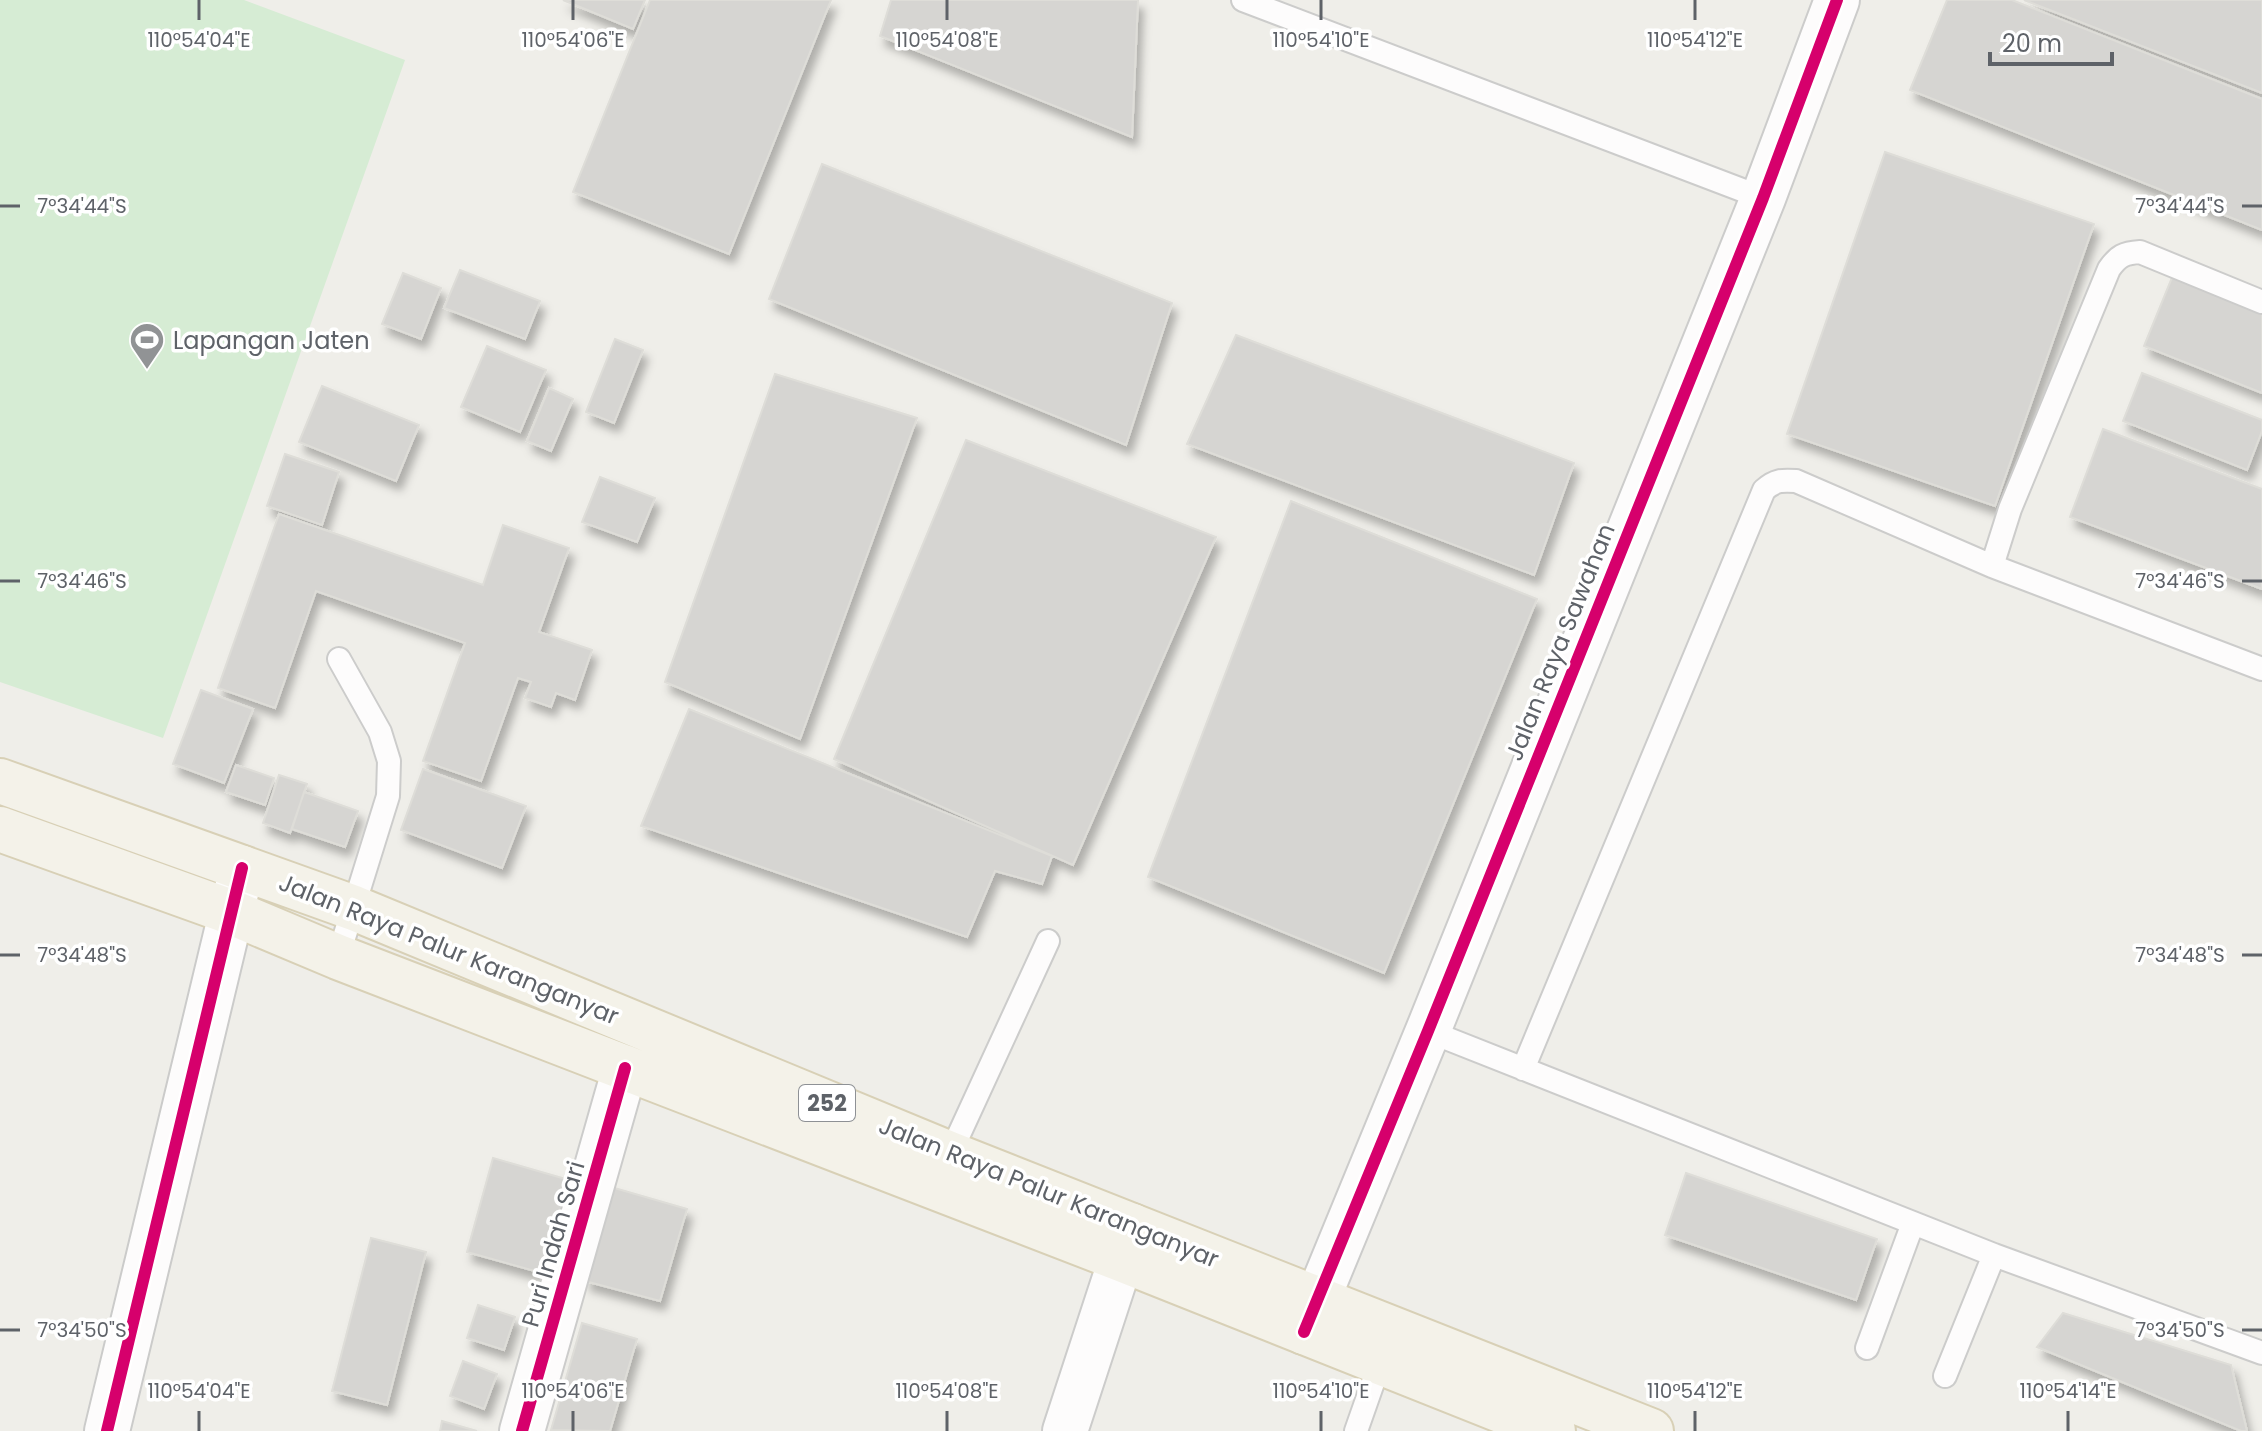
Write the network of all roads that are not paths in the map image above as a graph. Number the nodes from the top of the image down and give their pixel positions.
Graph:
1 (1243, 0) edge
2 (1837, 0) edge
3 (1763, 198) junction
4 (2262, 302) edge
5 (1992, 566) junction
6 (339, 659) dead end
7 (2262, 669) edge
8 (0, 781) edge
9 (0, 829) edge
10 (242, 868) junction
11 (354, 908) junction
12 (225, 939) junction
13 (1048, 941) dead end
14 (338, 957) junction
15 (1428, 1031) junction
16 (1523, 1069) junction
17 (618, 1096) junction
18 (950, 1154) junction
19 (1913, 1223) junction
20 (1994, 1255) junction
21 (1116, 1277) junction
22 (1310, 1315) junction
23 (1867, 1348) dead end
24 (2262, 1353) edge
25 (1945, 1376) dead end
26 (1371, 1387) edge
27 (107, 1431) edge
28 (522, 1431) edge
29 (1065, 1431) edge
30 (1553, 1431) edge
31 (1651, 1431) edge

1 - 3 lane
2 - 3 street, Jalan Raya Sawahan
3 - 15 street, Jalan Raya Sawahan
4 - 5 lane
5 - 7 lane
5 - 16 lane
6 - 11 lane
8 - 10 main road, Jalan Raya Palur Karanganyar / 252
9 - 12 main road, Jalan Raya Palur Karanganyar / 252
10 - 11 main road, Jalan Raya Palur Karanganyar / 252
10 - 12 street
11 - 14 lane
11 - 18 main road, Jalan Raya Palur Karanganyar / 252
12 - 14 main road, Jalan Raya Palur Karanganyar / 252
12 - 27 street
13 - 18 lane
14 - 17 main road, Jalan Raya Palur Karanganyar / 252
15 - 16 lane
15 - 22 street, Jalan Raya Sawahan
16 - 19 lane
17 - 21 main road, Jalan Raya Palur Karanganyar / 252
17 - 28 street, Puri Indah Sari
18 - 21 main road, Jalan Raya Palur Karanganyar / 252
19 - 20 lane
19 - 23 lane
20 - 24 lane
20 - 25 lane
21 - 22 main road, Jalan Raya Palur Karanganyar / 252
21 - 29 street
22 - 26 main road, Jalan Raya Palur Karanganyar / 252
26 - 30 main road, Jalan Raya Palur Karanganyar / 252
26 - 31 main road, Jalan Raya Palur Karanganyar / 252

